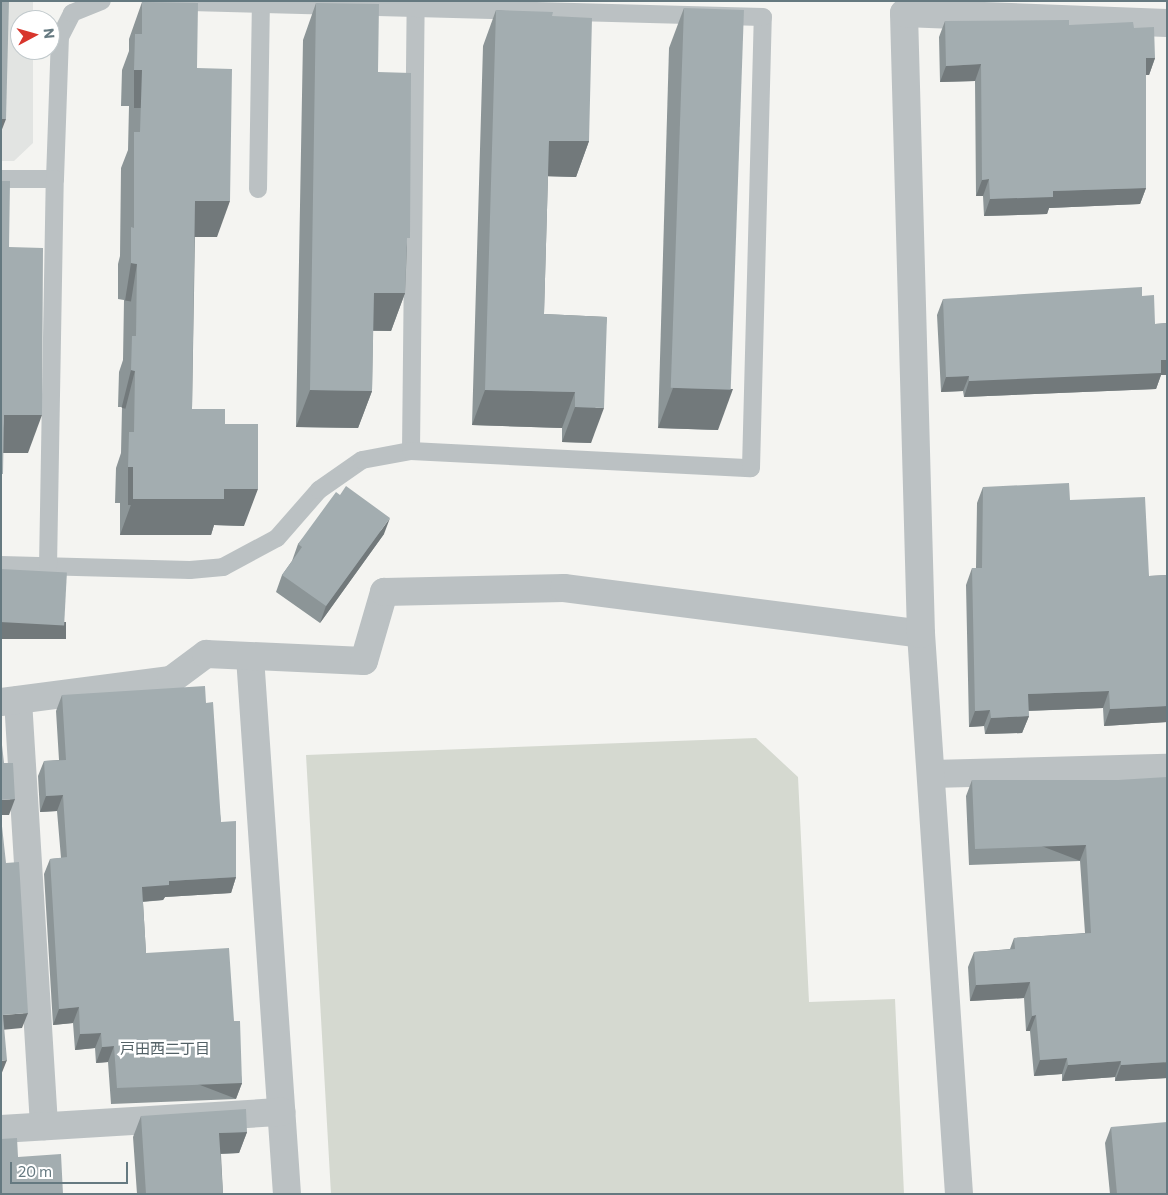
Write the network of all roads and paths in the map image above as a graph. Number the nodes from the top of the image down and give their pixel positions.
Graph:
1 (102, 1) edge
2 (152, 1) edge
3 (261, 5) junction
4 (416, 9) junction
5 (1167, 23) edge
6 (1, 179) edge
7 (55, 179) junction
8 (258, 189) dead end
9 (411, 451) junction
10 (1, 565) edge
11 (48, 566) junction
12 (921, 634) junction
13 (250, 657) junction
14 (9, 701) edge
15 (1167, 768) edge
16 (932, 774) junction
17 (281, 1112) junction
18 (44, 1126) junction
19 (1, 1129) edge
20 (287, 1194) edge
21 (959, 1194) edge

1 - 7 lane
2 - 3 lane
3 - 4 lane
3 - 8 lane
4 - 9 lane
4 - 9 lane
5 - 12 street
6 - 7 lane
7 - 11 lane
9 - 11 lane
10 - 11 lane
12 - 13 street
12 - 16 street
13 - 14 street
13 - 17 street
14 - 18 street
15 - 16 street
16 - 21 street
17 - 18 street
17 - 20 street
18 - 19 street

